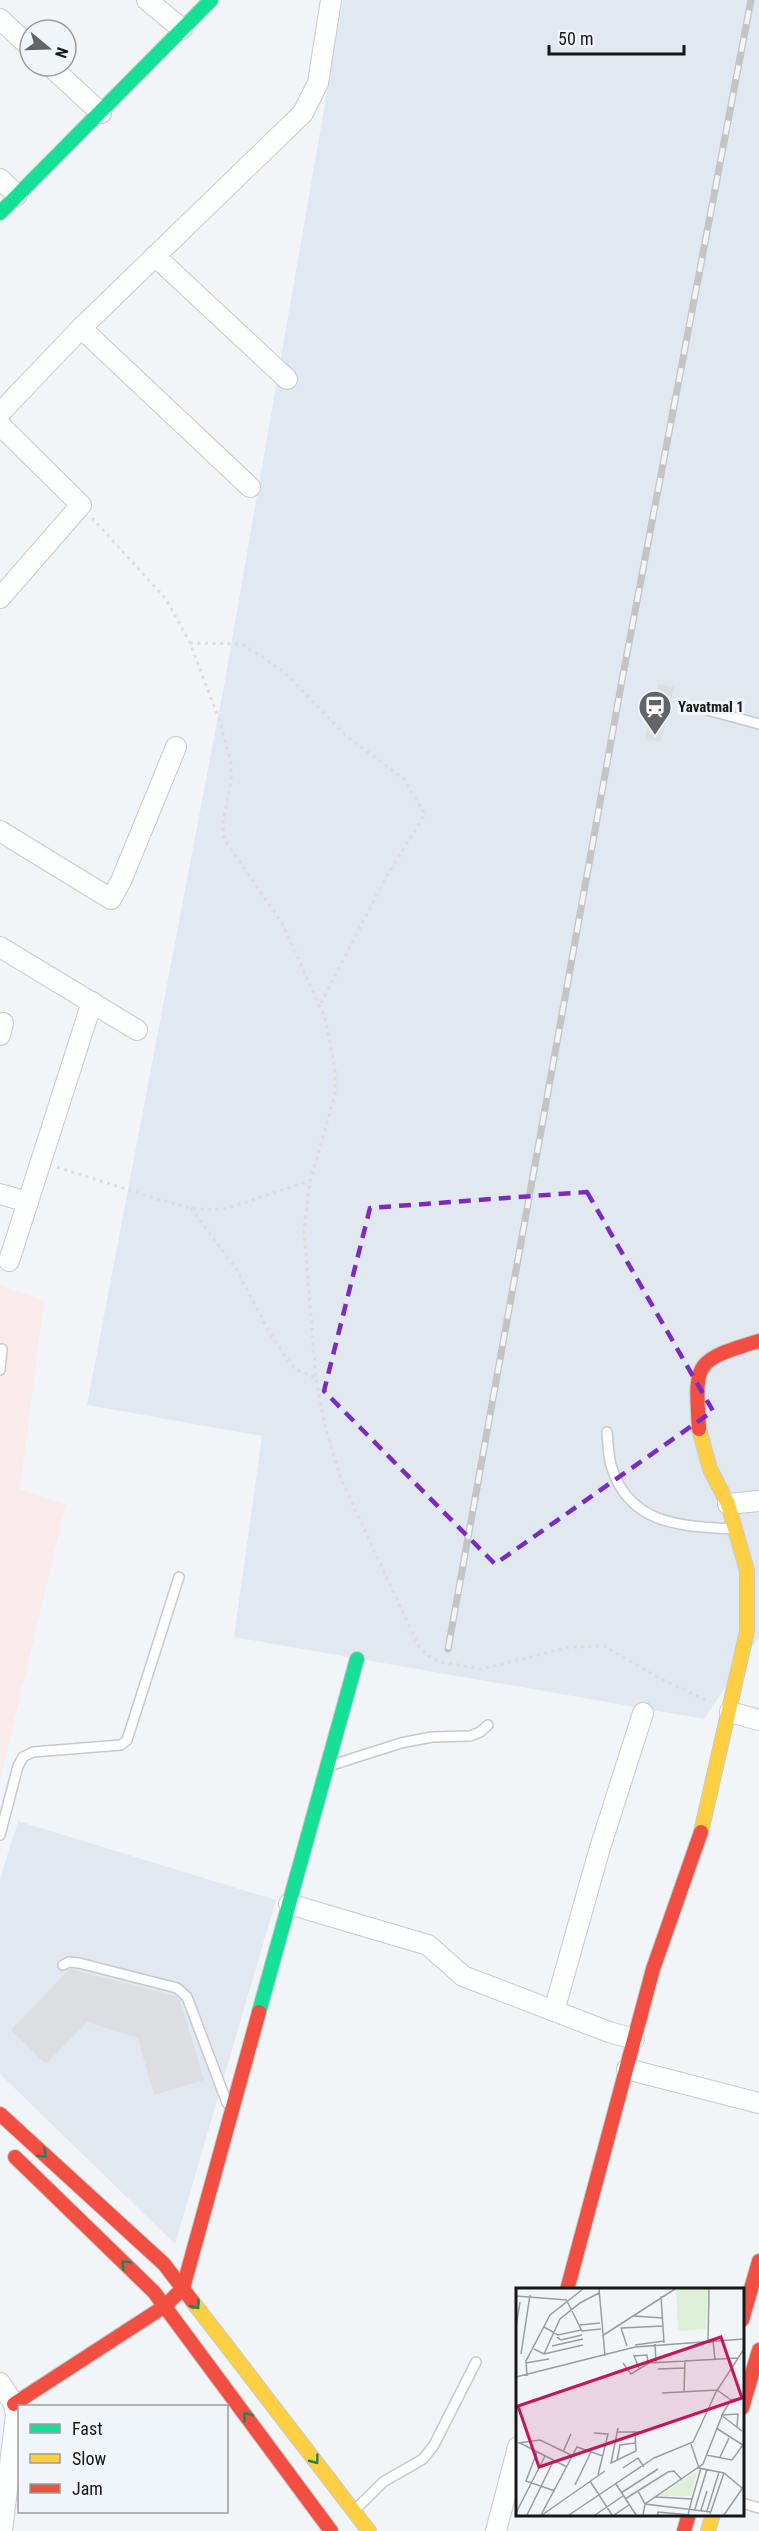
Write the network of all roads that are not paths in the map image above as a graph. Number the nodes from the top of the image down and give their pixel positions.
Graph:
1 (147, 0) edge
2 (211, 0) edge
3 (331, 0) edge
4 (0, 19) edge
5 (182, 29) junction
6 (18, 36) edge
7 (63, 78) edge
8 (100, 112) junction
9 (0, 179) edge
10 (17, 195) junction
11 (0, 213) edge
12 (155, 256) junction
13 (81, 328) junction
14 (287, 379) dead end
15 (0, 412) edge
16 (0, 425) edge
17 (250, 487) dead end
18 (0, 598) edge
19 (707, 710) dead end
20 (759, 724) edge
21 (176, 747) dead end
22 (0, 831) edge
23 (0, 947) edge
24 (92, 1002) junction
25 (137, 1030) dead end
26 (0, 1194) edge
27 (28, 1202) junction
28 (9, 1261) dead end
29 (759, 1341) edge
30 (2, 1349) dead end
31 (0, 1370) edge
32 (607, 1432) dead end
33 (759, 1501) edge
34 (728, 1504) junction
35 (735, 1529) junction
36 (179, 1577) dead end
37 (753, 1617) edge
38 (357, 1659) dead end
39 (730, 1712) junction
40 (643, 1713) dead end
41 (759, 1720) edge
42 (488, 1725) dead end
43 (327, 1767) junction
44 (0, 1835) edge
45 (289, 1904) junction
46 (63, 1965) dead end
47 (554, 2011) junction
48 (634, 2039) junction
49 (627, 2069) junction
50 (759, 2103) edge
51 (0, 2114) edge
52 (231, 2114) junction
53 (9, 2151) dead end
54 (759, 2261) edge
55 (183, 2288) junction
56 (567, 2288) edge
57 (165, 2306) junction
58 (744, 2313) edge
59 (754, 2361) edge
60 (476, 2362) dead end
61 (0, 2383) edge
62 (744, 2400) edge
63 (14, 2404) junction
64 (516, 2455) edge
65 (744, 2504) edge
66 (759, 2508) edge
67 (354, 2511) junction
68 (688, 2516) edge
69 (712, 2516) edge
70 (2, 2531) edge
71 (331, 2531) edge
72 (347, 2531) edge
73 (369, 2531) edge
74 (496, 2531) edge
75 (684, 2531) edge
76 (708, 2531) edge

1 - 5 street
2 - 5 street
3 - 12 street
4 - 6 street
5 - 8 street
7 - 8 street
8 - 10 street
9 - 10 street
10 - 11 street
12 - 13 street
12 - 14 street
13 - 15 street
13 - 17 street
16 - 18 street
19 - 20 lane
21 - 22 street
23 - 24 street
24 - 25 street
24 - 27 street
26 - 27 street
27 - 28 street
29 - 34 street
30 - 31 lane
32 - 35 lane
33 - 34 street
34 - 35 street
35 - 37 street
36 - 44 lane
37 - 39 street
38 - 43 street
39 - 41 street
39 - 48 street
40 - 47 street
42 - 43 lane
43 - 45 street
45 - 47 street
45 - 52 street
46 - 52 lane
47 - 48 street
48 - 49 street
49 - 50 street
49 - 56 street
51 -> 55 street
52 - 55 street
57 -> 53 street
54 - 58 street
55 - 57 street
55 -> 67 street
57 - 63 street
71 -> 57 street
59 - 62 street
60 - 67 lane
61 - 63 street
63 - 70 street
64 - 74 street
65 - 66 lane
67 - 72 street
67 - 73 street
68 - 75 street
69 - 76 street

